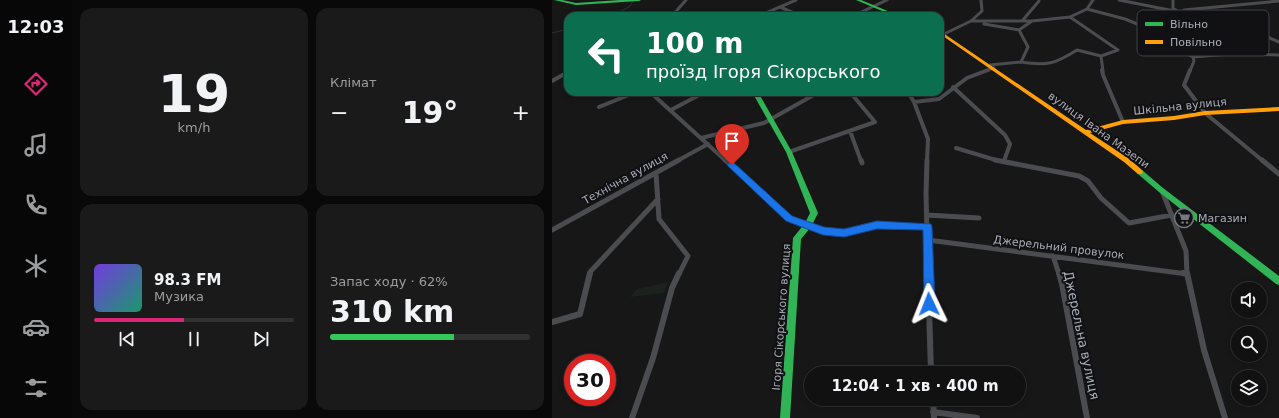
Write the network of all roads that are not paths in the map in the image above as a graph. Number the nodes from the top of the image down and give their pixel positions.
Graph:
1 (556, 0) edge
2 (639, 0) edge
3 (686, 0) edge
4 (796, 0) edge
5 (858, 0) edge
6 (888, 0) edge
7 (981, 0) edge
8 (1039, 0) edge
9 (1094, 0) edge
10 (1119, 0) edge
11 (1172, 1) edge
12 (1279, 1) edge
13 (780, 6) junction
14 (873, 6) junction
15 (1173, 9) junction
16 (1087, 10) junction
17 (1177, 10) edge
18 (676, 12) edge
19 (767, 12) edge
20 (793, 12) edge
21 (861, 12) edge
22 (888, 12) edge
23 (1070, 17) junction
24 (1022, 20) junction
25 (1032, 21) junction
26 (972, 22) junction
27 (1137, 24) edge
28 (1019, 30) junction
29 (944, 32) edge
30 (944, 34) edge
31 (1269, 38) edge
32 (1279, 42) edge
33 (1269, 55) edge
34 (1279, 55) edge
35 (1101, 56) junction
36 (1205, 56) edge
37 (1193, 57) joint
38 (1021, 62) junction
39 (992, 67) junction
40 (564, 75) edge
41 (552, 81) edge
42 (954, 87) junction
43 (944, 95) edge
44 (626, 96) edge
45 (655, 96) edge
46 (697, 96) edge
47 (757, 96) edge
48 (812, 96) edge
49 (853, 96) edge
50 (910, 96) edge
51 (943, 96) edge
52 (914, 102) junction
53 (599, 107) dead end
54 (1279, 108) edge
55 (671, 110) junction
56 (1205, 113) junction
57 (771, 119) junction
58 (1122, 122) junction
59 (850, 131) junction
60 (1085, 132) junction
61 (701, 138) junction
62 (708, 144) junction
63 (956, 148) dead end
64 (789, 152) junction
65 (1004, 161) junction
66 (862, 163) dead end
67 (656, 173) junction
68 (1279, 174) edge
69 (1161, 190) junction
70 (658, 199) junction
71 (927, 215) junction
72 (1172, 215) junction
73 (979, 218) dead end
74 (808, 225) junction
75 (927, 227) junction
76 (552, 230) edge
77 (928, 240) junction
78 (1053, 256) junction
79 (1188, 274) junction
80 (1279, 281) edge
81 (552, 322) edge
82 (931, 366) edge
83 (933, 415) edge
84 (632, 418) edge
85 (785, 418) edge
86 (977, 418) edge
87 (1087, 418) edge
88 (1225, 418) edge

1 - 2 street
3 - 18 street
4 - 13 street
5 - 14 street
6 - 14 street
7 - 26 street
8 - 24 street
9 - 16 street
10 - 15 street
11 - 15 street
12 - 15 street
13 - 19 street
13 - 20 street
14 - 21 street
14 - 22 street
15 - 17 street
16 - 23 street
16 - 27 street
23 - 25 street
23 - 35 street
24 - 25 street
24 - 26 street
25 - 28 street
26 - 28 street
26 - 29 street
28 - 38 street
30 - 39 street, вулиця Івана Мазепи
31 - 32 street
33 - 34 street
35 - 38 street
35 - 58 street
36 - 37 street
37 - 56 street
38 - 39 street
39 - 42 street
39 - 60 street, вулиця Івана Мазепи
40 - 41 street
42 - 43 street
42 - 65 street
44 - 53 street
45 - 55 street
46 - 55 street
47 - 57 street, Ігоря Сікорського вулиця
48 - 57 street
49 - 59 street
50 - 52 street
51 - 52 street
52 - 71 street
54 - 56 street, Шкільна вулиця
55 - 61 street
56 - 58 street, Шкільна вулиця
56 - 68 street
57 - 61 street
57 - 64 street, Ігоря Сікорського вулиця
58 - 60 street, Шкільна вулиця
59 - 64 street
59 - 66 street
60 - 69 street, вулиця Івана Мазепи
61 - 62 street
62 - 67 street, Технічна вулиця
62 - 74 street
63 - 65 street
64 - 74 street, Ігоря Сікорського вулиця
65 - 72 street
67 - 70 street
67 - 76 street, Технічна вулиця
69 - 72 street
69 - 80 street, вулиця Івана Мазепи
70 - 81 street
70 - 84 street
71 - 73 street
71 - 75 street
72 - 79 street
74 - 75 street
74 - 85 street, Ігоря Сікорського вулиця
75 - 77 street
77 - 78 street, Джерельний провулок
77 - 82 street
78 - 79 street, Джерельний провулок
78 - 87 street, Джерельна вулиця
79 - 88 street
83 - 86 street

